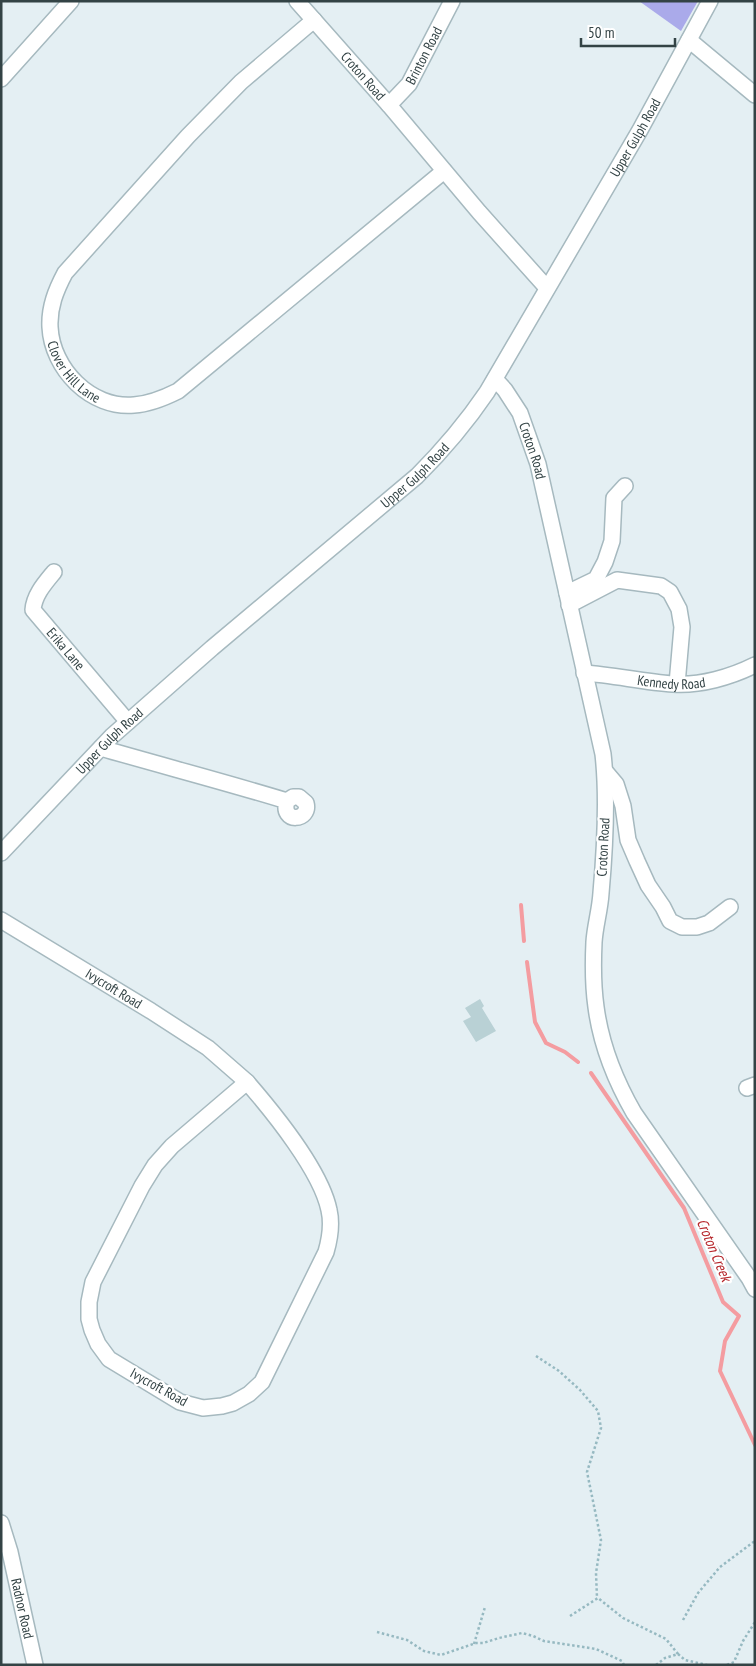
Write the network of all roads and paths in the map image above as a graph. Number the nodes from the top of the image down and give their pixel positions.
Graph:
1 (71, 1) edge
2 (297, 1) edge
3 (452, 1) edge
4 (710, 1) edge
5 (314, 20) junction
6 (689, 40) junction
7 (1, 79) edge
8 (755, 95) edge
9 (389, 105) junction
10 (444, 170) junction
11 (547, 288) junction
12 (495, 379) junction
13 (624, 486) dead end
14 (54, 572) dead end
15 (568, 599) junction
16 (755, 665) edge
17 (584, 673) junction
18 (677, 684) junction
19 (128, 722) junction
20 (101, 748) junction
21 (605, 771) junction
22 (287, 801) dead end
23 (1, 854) edge
24 (730, 907) dead end
25 (1, 920) edge
26 (247, 1082) junction
27 (755, 1289) edge
28 (536, 1356) dead end
29 (1, 1523) edge
30 (755, 1541) edge
31 (597, 1598) junction
32 (485, 1607) dead end
33 (570, 1616) dead end
34 (683, 1620) dead end
35 (755, 1622) edge
36 (377, 1632) dead end
37 (474, 1644) junction
38 (678, 1654) junction
39 (35, 1665) edge
40 (624, 1665) edge
41 (656, 1665) edge
42 (707, 1665) edge
43 (727, 1665) edge

1 - 7 street
2 - 5 street, Croton Road
3 - 9 street, Brinton Road
4 - 6 street, Upper Gulph Road
5 - 9 street, Croton Road
5 - 10 street, Clover Hill Lane
6 - 8 street
6 - 11 street, Upper Gulph Road
9 - 10 street, Croton Road
10 - 11 street, Croton Road
11 - 12 street, Upper Gulph Road
12 - 15 street, Croton Road
12 - 19 street, Upper Gulph Road
13 - 15 street
14 - 19 street, Erika Lane
15 - 17 street, Croton Road
15 - 18 street
16 - 18 street, Kennedy Road
17 - 18 street, Kennedy Road
17 - 21 street, Croton Road
19 - 20 street, Upper Gulph Road
20 - 22 street
20 - 23 street, Upper Gulph Road
21 - 24 street
21 - 27 street, Croton Road
25 - 26 street, Ivycroft Road
26 - 26 street, Ivycroft Road
28 - 31 path
29 - 39 street, Radnor Road
30 - 34 path
31 - 33 path
31 - 38 path
32 - 37 path
35 - 43 path
36 - 37 path
37 - 40 path
38 - 41 path
38 - 42 path

